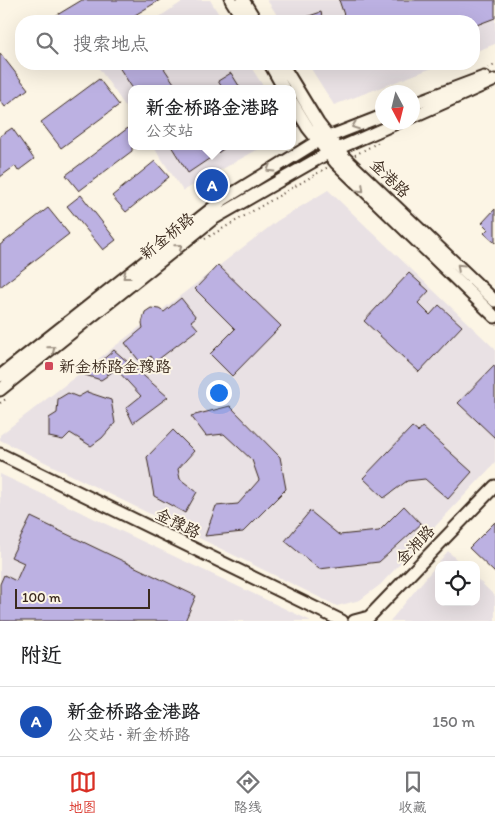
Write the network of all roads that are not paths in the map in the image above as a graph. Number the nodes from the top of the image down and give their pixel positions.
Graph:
1 (231, 0) edge
2 (243, 0) edge
3 (240, 15) edge
4 (252, 15) edge
5 (273, 70) edge
6 (286, 70) edge
7 (495, 73) edge
8 (495, 80) edge
9 (282, 85) edge
10 (294, 85) edge
11 (296, 88) edge
12 (420, 101) edge
13 (296, 107) edge
14 (420, 113) edge
15 (375, 119) edge
16 (384, 130) edge
17 (323, 139) junction
18 (341, 154) junction
19 (495, 301) edge
20 (495, 316) edge
21 (0, 376) edge
22 (4, 393) edge
23 (0, 454) edge
24 (495, 486) edge
25 (342, 621) edge
26 (355, 621) edge

1 - 3 street
2 - 4 street
5 - 9 street
6 - 10 street, 金港路
7 - 12 street
8 - 14 street
11 - 17 street, 金港路
13 - 17 street, 金港路
15 -> 17 street, 新金桥路
16 - 18 street, 新金桥路
17 - 18 street, 金港路
17 -> 21 street, 新金桥路
19 -> 18 street, 金港路
18 -> 20 street, 金港路
22 -> 18 street, 新金桥路
23 - 25 street, 金豫路
24 - 26 street, 金湘路

